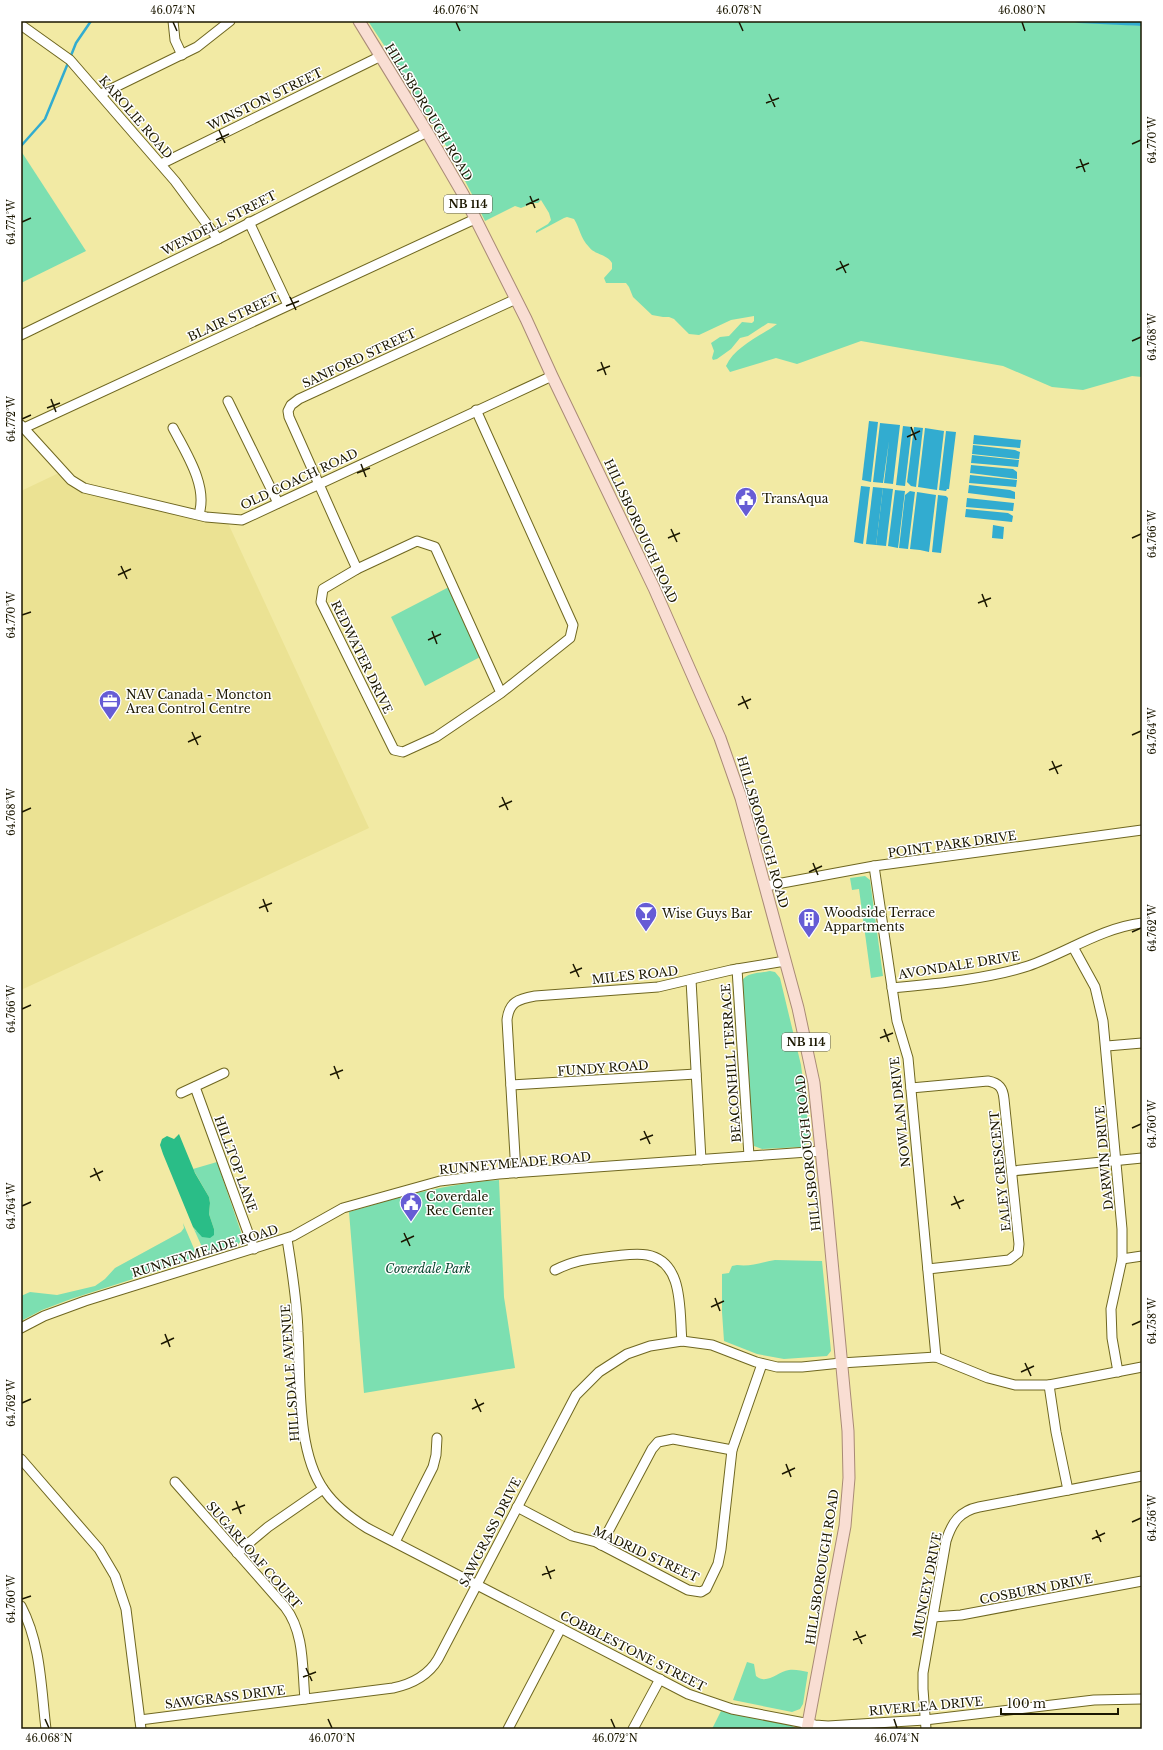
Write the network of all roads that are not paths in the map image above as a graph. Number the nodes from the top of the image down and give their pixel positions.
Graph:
1 (173, 21) edge
2 (359, 21) edge
3 (226, 22) edge
4 (21, 26) edge
5 (182, 55) junction
6 (381, 56) junction
7 (101, 94) junction
8 (428, 132) junction
9 (161, 164) junction
10 (475, 219) junction
11 (249, 222) junction
12 (218, 239) junction
13 (516, 299) junction
14 (288, 305) junction
15 (21, 335) edge
16 (552, 376) junction
17 (228, 401) dead end
18 (476, 410) junction
19 (23, 426) edge
20 (173, 428) dead end
21 (320, 484) junction
22 (278, 504) junction
23 (199, 514) junction
24 (356, 570) junction
25 (501, 693) junction
26 (1142, 830) edge
27 (874, 866) junction
28 (766, 886) junction
29 (1142, 923) edge
30 (1073, 947) junction
31 (785, 961) junction
32 (737, 969) junction
33 (690, 980) junction
34 (892, 988) junction
35 (1142, 1042) edge
36 (1106, 1046) junction
37 (224, 1073) dead end
38 (696, 1074) junction
39 (511, 1085) junction
40 (195, 1087) junction
41 (911, 1088) junction
42 (181, 1093) dead end
43 (822, 1151) junction
44 (749, 1156) junction
45 (1142, 1158) edge
46 (702, 1160) junction
47 (1116, 1160) junction
48 (1012, 1171) junction
49 (516, 1173) junction
50 (287, 1239) junction
51 (254, 1249) junction
52 (1142, 1256) edge
53 (1122, 1258) junction
54 (928, 1269) junction
55 (555, 1270) dead end
56 (21, 1328) edge
57 (682, 1341) junction
58 (936, 1357) junction
59 (841, 1363) junction
60 (762, 1364) junction
61 (1142, 1367) edge
62 (1118, 1372) junction
63 (1049, 1385) junction
64 (437, 1438) dead end
65 (732, 1450) junction
66 (21, 1459) edge
67 (1142, 1476) edge
68 (175, 1482) dead end
69 (323, 1489) junction
70 (1068, 1490) junction
71 (517, 1507) junction
72 (395, 1542) junction
73 (601, 1545) junction
74 (238, 1553) junction
75 (1142, 1581) edge
76 (477, 1584) junction
77 (21, 1606) edge
78 (933, 1617) junction
79 (561, 1628) junction
80 (660, 1679) junction
81 (305, 1699) junction
82 (1142, 1699) edge
83 (140, 1724) edge
84 (926, 1724) edge
85 (808, 1726) edge
86 (46, 1729) edge
87 (508, 1729) edge
88 (634, 1729) edge

1 - 5 street
2 - 6 main road, HILLSBOROUGH ROAD / NB 114
3 - 5 street
4 - 7 street, KAROLIE ROAD
5 - 7 street
6 - 8 main road, HILLSBOROUGH ROAD / NB 114
6 - 9 street, WINSTON STREET
7 - 9 street, KAROLIE ROAD
8 - 10 main road, HILLSBOROUGH ROAD / NB 114
8 - 11 street, WENDELL STREET
9 - 12 street, KAROLIE ROAD
10 - 13 main road, HILLSBOROUGH ROAD / NB 114
10 - 14 street, BLAIR STREET
11 - 12 street, WENDELL STREET
11 - 14 street
12 - 15 street, WENDELL STREET
13 - 16 main road, HILLSBOROUGH ROAD / NB 114
13 - 21 street, SANFORD STREET
14 - 19 street, BLAIR STREET
16 - 18 street, OLD COACH ROAD
16 - 28 main road, HILLSBOROUGH ROAD / NB 114
17 - 22 street
18 - 21 street, OLD COACH ROAD
18 - 25 street, REDWATER DRIVE
19 - 23 street, OLD COACH ROAD
20 - 23 street
21 - 22 street, OLD COACH ROAD
21 - 24 street
22 - 23 street, OLD COACH ROAD
24 - 25 street, REDWATER DRIVE
24 - 25 street, REDWATER DRIVE
26 - 27 street, POINT PARK DRIVE
27 - 28 street, POINT PARK DRIVE
27 - 34 street, NOWLAN DRIVE
28 - 31 main road, HILLSBOROUGH ROAD / NB 114
29 - 30 street, AVONDALE DRIVE
30 - 34 street, AVONDALE DRIVE
30 - 36 street, DARWIN DRIVE
31 - 32 street, MILES ROAD
31 - 43 main road, HILLSBOROUGH ROAD / NB 114
32 - 33 street, MILES ROAD
32 - 44 street, BEACONHILL TERRACE
33 - 38 street
33 - 39 street, MILES ROAD
34 - 41 street, NOWLAN DRIVE
35 - 36 street
36 - 47 street, DARWIN DRIVE
37 - 40 street
38 - 39 street, FUNDY ROAD
38 - 46 street
39 - 49 street
40 - 42 street
40 - 51 street, HILLTOP LANE
41 - 48 street, EALEY CRESCENT
41 - 54 street, NOWLAN DRIVE
43 - 44 street, RUNNEYMEADE ROAD
43 - 59 main road, HILLSBOROUGH ROAD / NB 114
44 - 46 street, RUNNEYMEADE ROAD
45 - 47 street
46 - 49 street, RUNNEYMEADE ROAD
47 - 48 street
47 - 53 street, DARWIN DRIVE
48 - 54 street, EALEY CRESCENT
49 - 50 street, RUNNEYMEADE ROAD
50 - 51 street, RUNNEYMEADE ROAD
50 - 69 street, HILLSDALE AVENUE
51 - 56 street, RUNNEYMEADE ROAD
52 - 53 street
53 - 62 street, DARWIN DRIVE
54 - 58 street, NOWLAN DRIVE
55 - 57 street
57 - 60 street, SAWGRASS DRIVE
57 - 71 street, SAWGRASS DRIVE
58 - 59 street, SAWGRASS DRIVE
58 - 63 street
59 - 60 street, SAWGRASS DRIVE
59 - 85 main road, HILLSBOROUGH ROAD / NB 114
60 - 65 street, MADRID STREET
61 - 62 street
62 - 63 street
63 - 70 street
64 - 72 street
65 - 73 street
65 - 73 street, MADRID STREET
66 - 83 street
67 - 70 street, MUNCEY DRIVE
68 - 74 street, SUGARLOAF COURT
69 - 72 street, HILLSDALE AVENUE
69 - 74 street
70 - 78 street, MUNCEY DRIVE
71 - 73 street, MADRID STREET
71 - 76 street, SAWGRASS DRIVE
72 - 76 street, HILLSDALE AVENUE
74 - 81 street, SUGARLOAF COURT
75 - 78 street, COSBURN DRIVE
76 - 79 street, COBBLESTONE STREET
76 - 81 street, SAWGRASS DRIVE
77 - 86 street
78 - 84 street, MUNCEY DRIVE
79 - 80 street, COBBLESTONE STREET
79 - 87 street
80 - 85 street, COBBLESTONE STREET
80 - 88 street
81 - 83 street, SAWGRASS DRIVE
82 - 84 street, RIVERLEA DRIVE
84 - 85 street, RIVERLEA DRIVE

